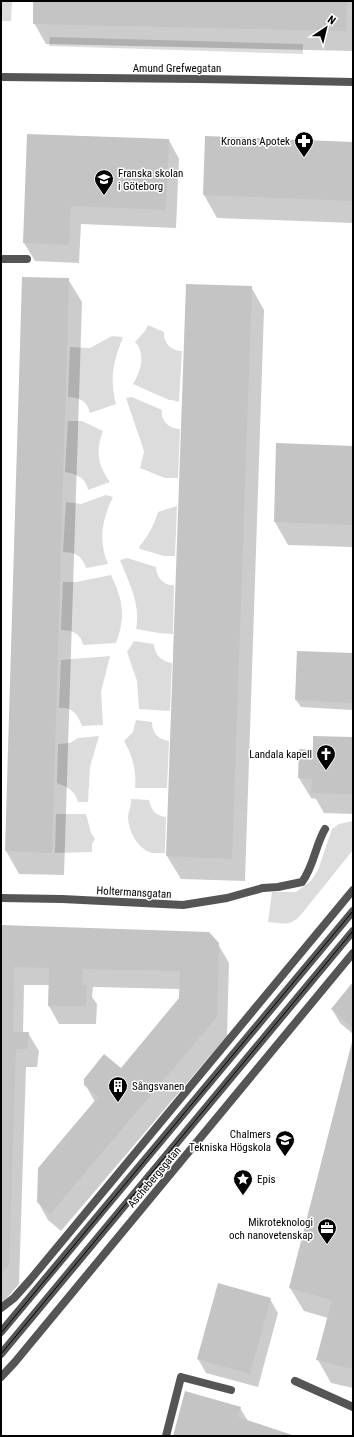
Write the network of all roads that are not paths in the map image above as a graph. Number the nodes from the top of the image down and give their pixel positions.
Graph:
1 (1, 77) edge
2 (353, 82) edge
3 (1, 258) edge
4 (27, 259) dead end
5 (325, 829) dead end
6 (353, 890) edge
7 (1, 898) edge
8 (353, 910) edge
9 (353, 931) edge
10 (353, 954) edge
11 (1, 1308) edge
12 (1, 1332) edge
13 (1, 1354) edge
14 (1, 1377) edge
15 (295, 1381) dead end
16 (231, 1390) dead end
17 (353, 1407) edge
18 (166, 1436) edge

1 - 2 street, Amund Grefwegatan
3 - 4 street
5 - 7 street, Holtermansgatan
6 - 11 street
8 - 12 street
9 - 13 street
10 - 14 street, Aschebergsgatan
15 - 17 street
16 - 18 street

